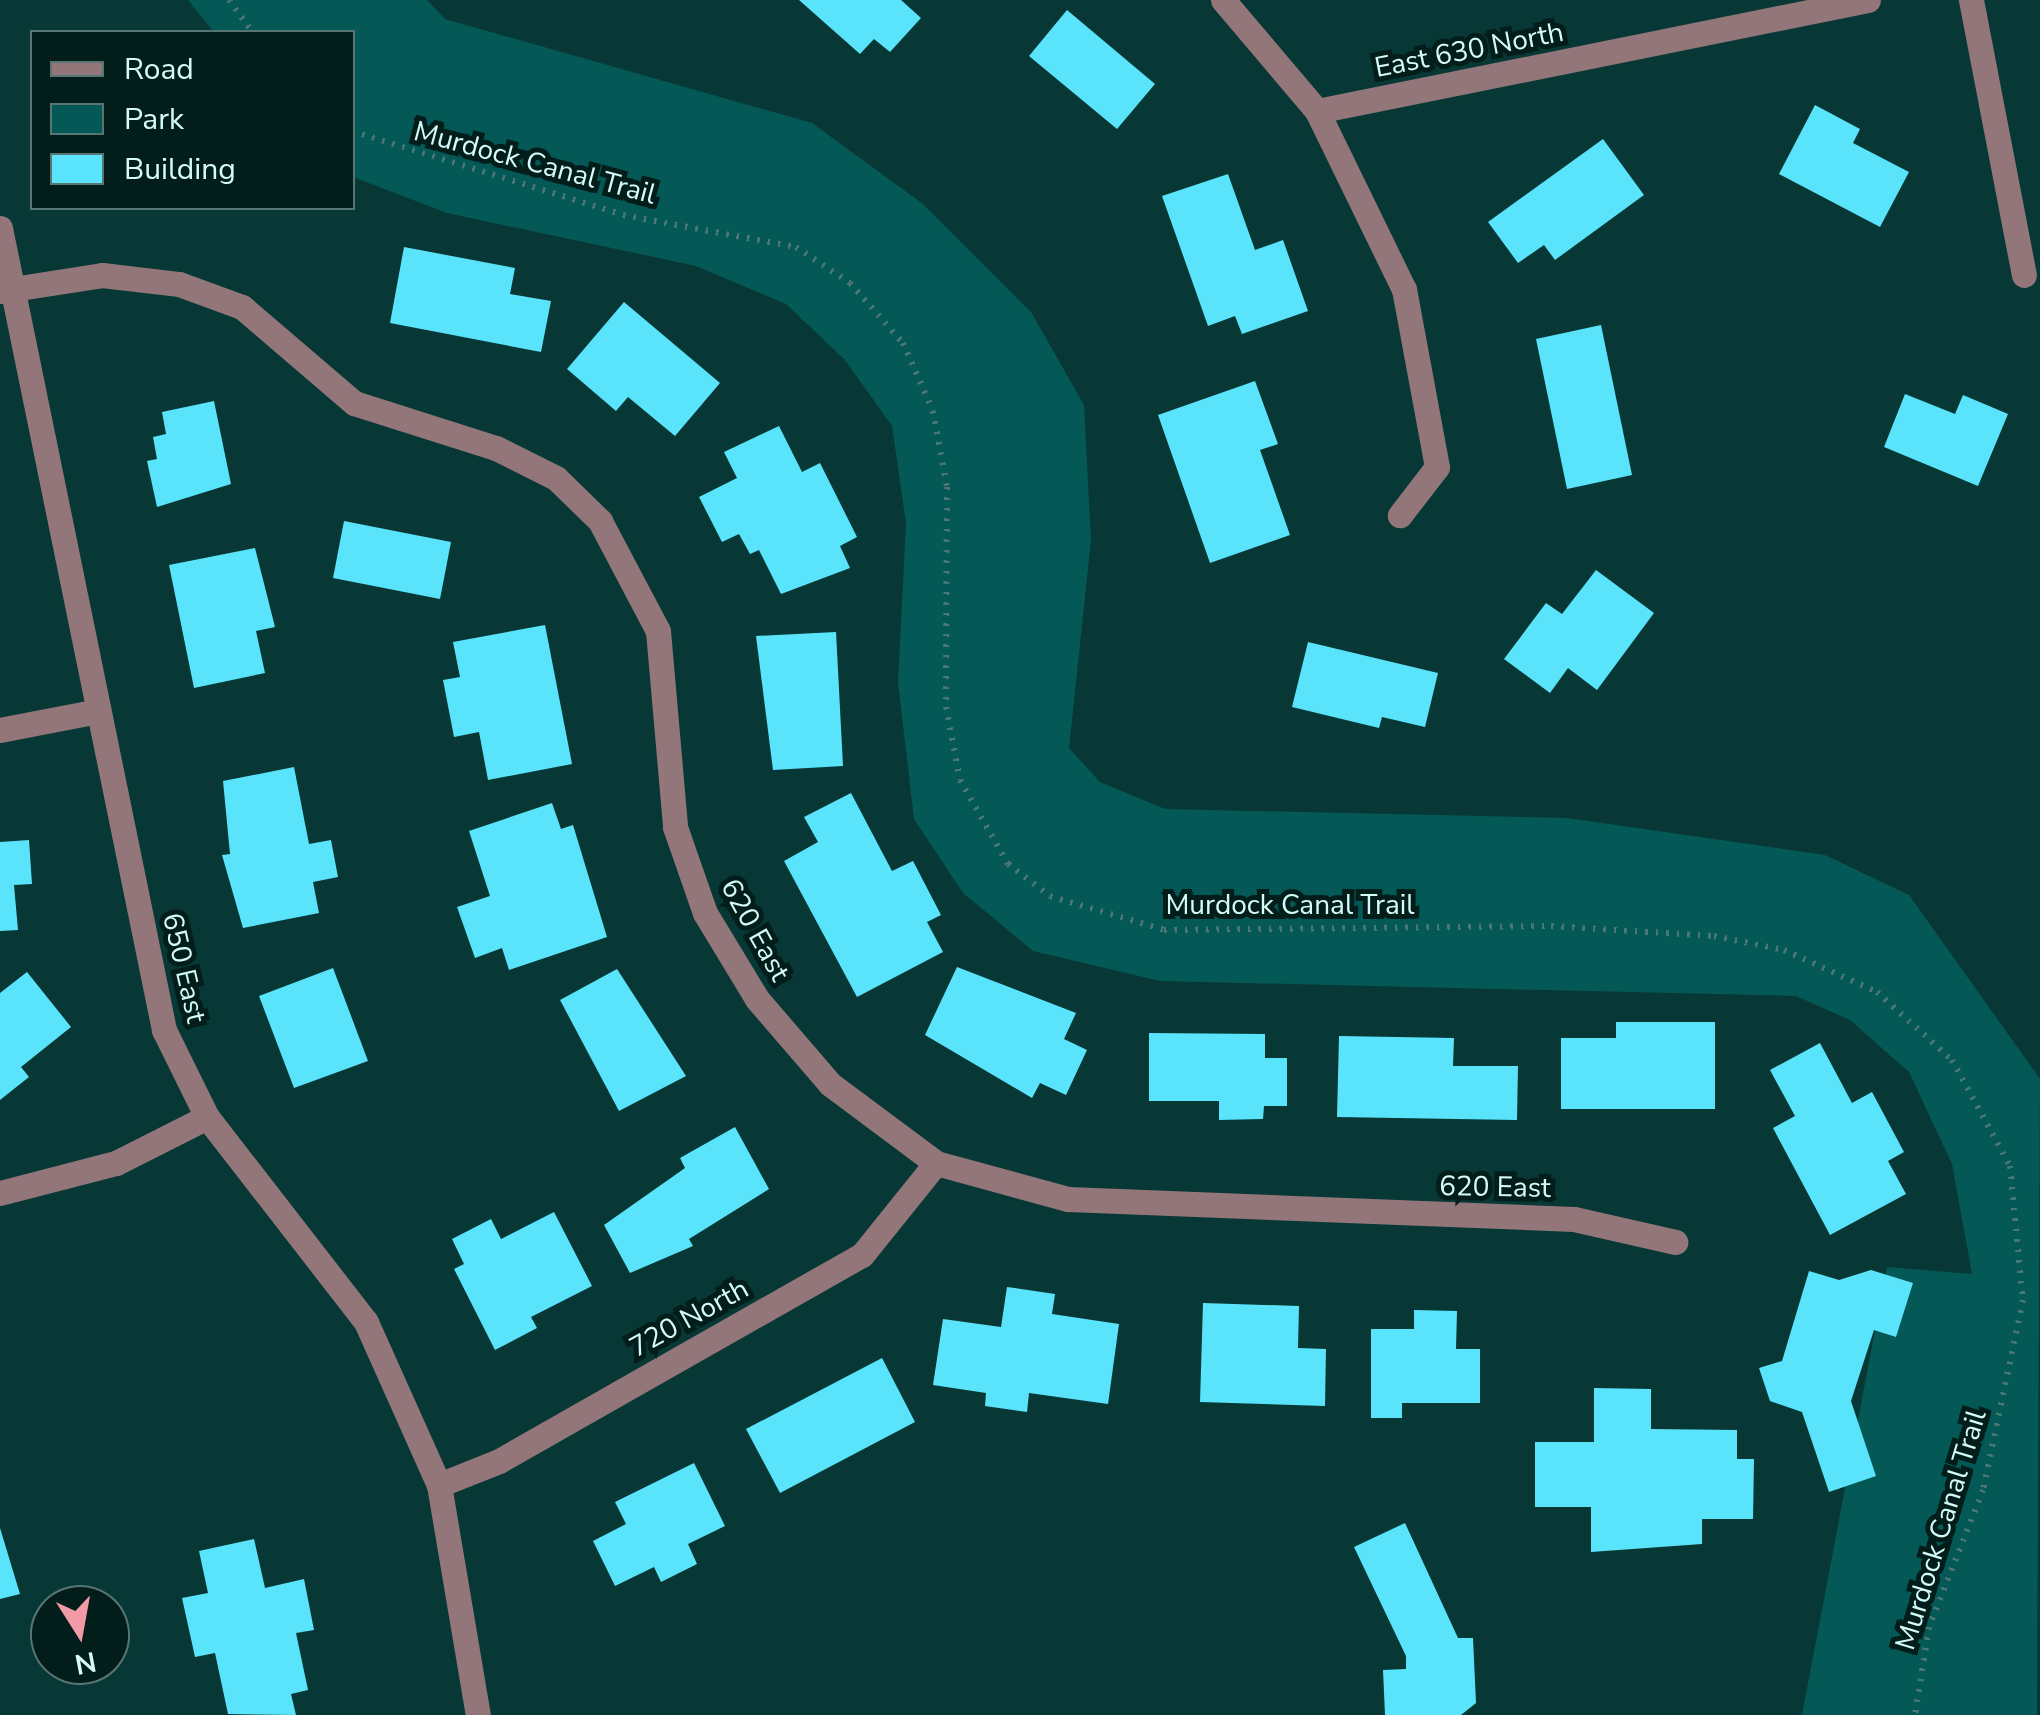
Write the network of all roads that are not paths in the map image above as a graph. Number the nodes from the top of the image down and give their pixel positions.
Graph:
1 (1223, 0) edge
2 (1868, 0) edge
3 (1971, 0) edge
4 (1317, 111) junction
5 (0, 228) edge
6 (2024, 275) dead end
7 (6, 290) edge
8 (1400, 514) dead end
9 (98, 711) junction
10 (0, 730) edge
11 (207, 1117) junction
12 (936, 1163) junction
13 (0, 1193) edge
14 (1675, 1242) dead end
15 (439, 1485) junction
16 (478, 1715) edge

1 - 4 street
2 - 4 street, East 630 North
3 - 6 street
4 - 8 street
5 - 7 street, 650 East
7 - 9 street, 650 East
7 - 12 street, 620 East
9 - 10 street
9 - 11 street, 650 East
11 - 13 street
11 - 15 street, 650 East
12 - 14 street, 620 East
12 - 15 street, 720 North
15 - 16 street, 650 East

